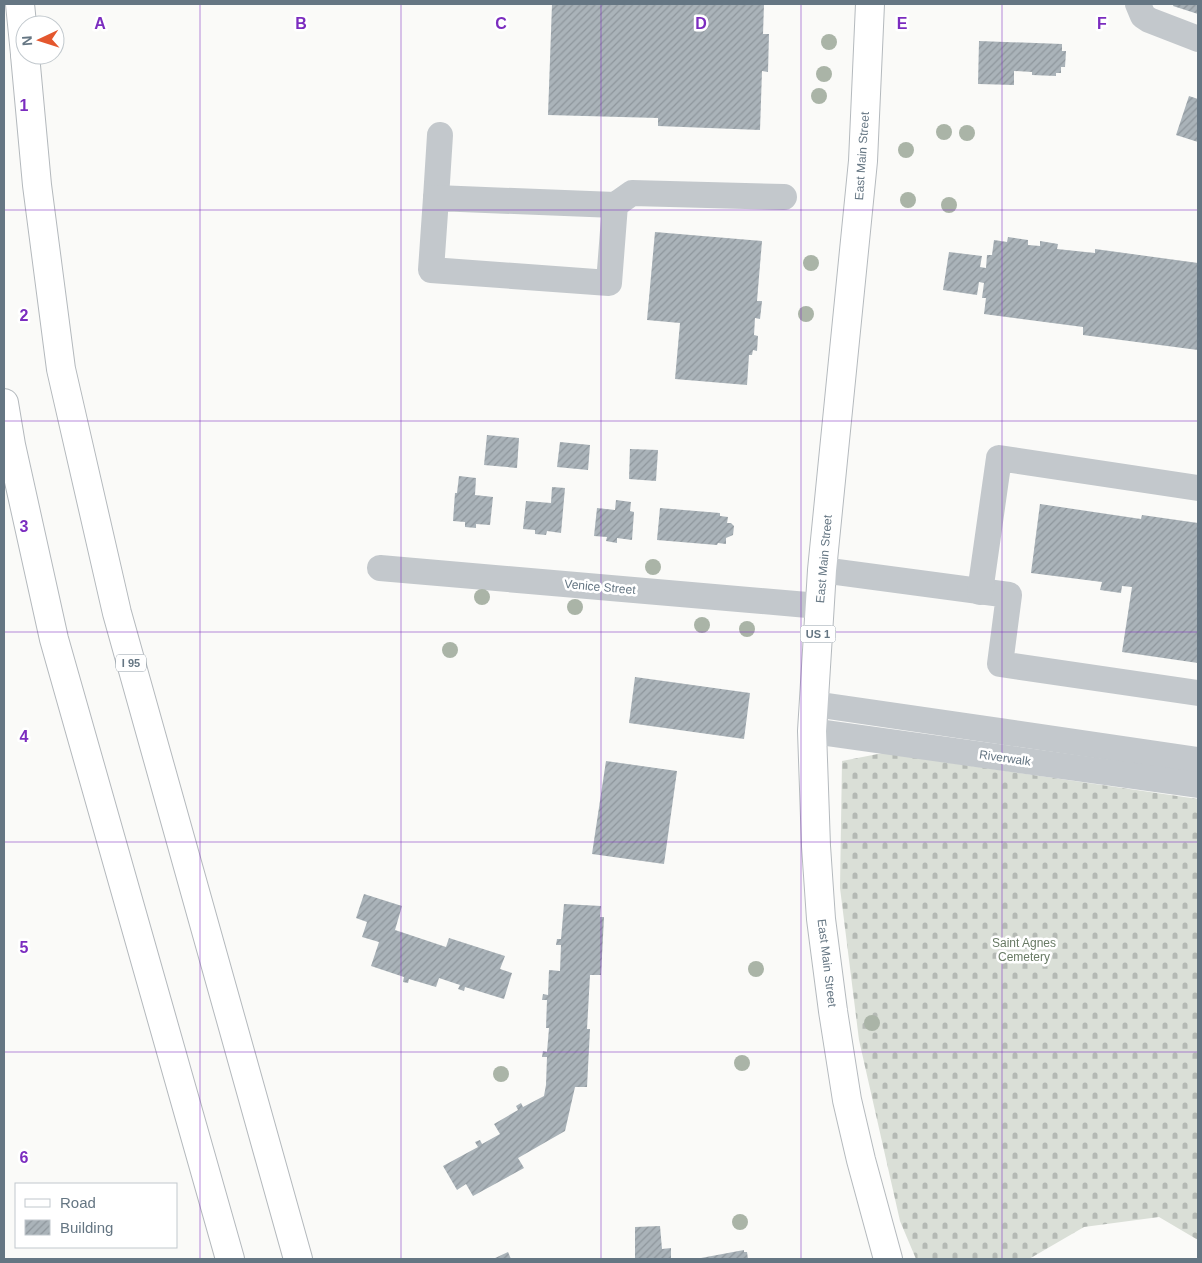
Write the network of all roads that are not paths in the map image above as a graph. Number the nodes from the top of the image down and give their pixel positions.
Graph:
1 (870, 4) edge
2 (1138, 4) edge
3 (1198, 39) edge
4 (26, 65) edge
5 (440, 135) dead end
6 (436, 198) junction
7 (784, 198) dead end
8 (615, 205) junction
9 (4, 403) edge
10 (4, 473) edge
11 (1198, 488) edge
12 (380, 568) dead end
13 (822, 570) junction
14 (980, 592) junction
15 (819, 606) junction
16 (54, 639) junction
17 (1198, 693) edge
18 (814, 704) junction
19 (812, 731) junction
20 (1198, 760) edge
21 (1198, 785) edge
22 (230, 1259) edge
23 (298, 1259) edge
24 (888, 1259) edge

1 - 13 main road, East Main Street / US 1
2 - 3 street
4 - 23 main road, I 95
5 - 6 street
6 - 8 street
6 - 8 street
7 - 8 street
9 - 16 main road
10 - 16 main road
11 - 14 street
12 - 15 street, Venice Street
13 - 14 street
13 - 15 main road, East Main Street / US 1
14 - 17 street
15 - 18 main road, East Main Street / US 1
16 - 22 main road
18 - 19 main road, East Main Street / US 1
18 - 20 street, Riverwalk
19 - 21 street, Riverwalk
19 - 24 main road, East Main Street / US 1

